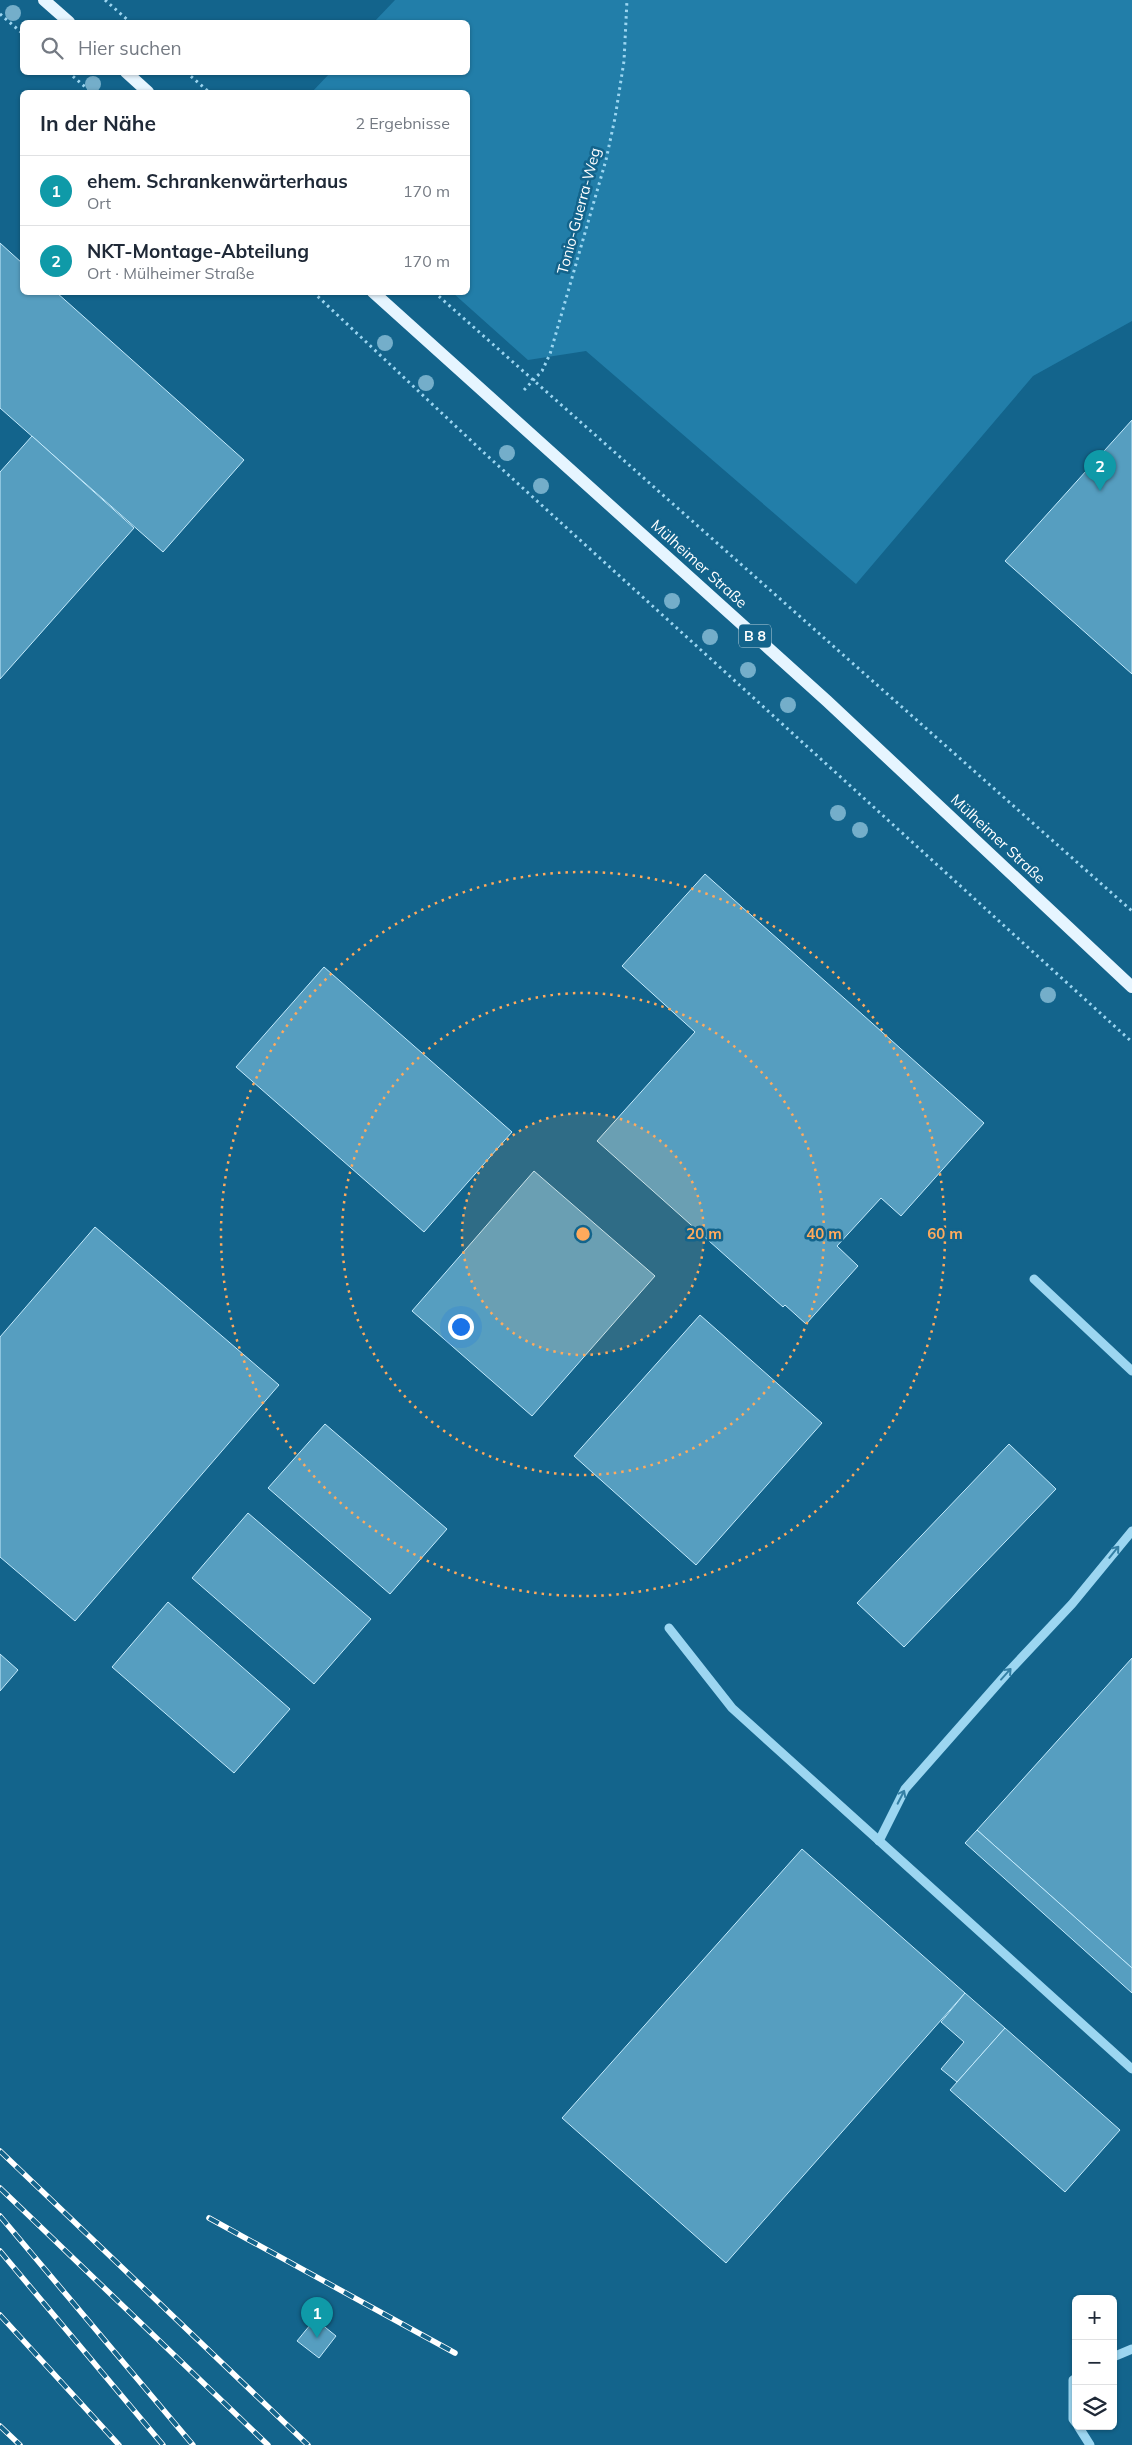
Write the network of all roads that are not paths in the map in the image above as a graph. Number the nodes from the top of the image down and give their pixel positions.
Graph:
1 (44, 0) edge
2 (67, 20) edge
3 (129, 75) edge
4 (146, 90) edge
5 (376, 295) edge
6 (1132, 987) edge
7 (1034, 1279) dead end
8 (1132, 1371) edge
9 (1132, 1530) edge
10 (669, 1628) dead end
11 (879, 1841) junction
12 (1132, 2069) edge
13 (1132, 2349) edge
14 (1117, 2355) edge
15 (1081, 2430) edge
16 (1090, 2445) edge

1 - 2 main road
3 - 4 main road
5 - 6 main road, Mülheimer Straße / B 8
7 - 8 lane
11 -> 9 lane
10 - 11 lane
11 - 12 lane
13 - 14 lane
15 - 16 lane

